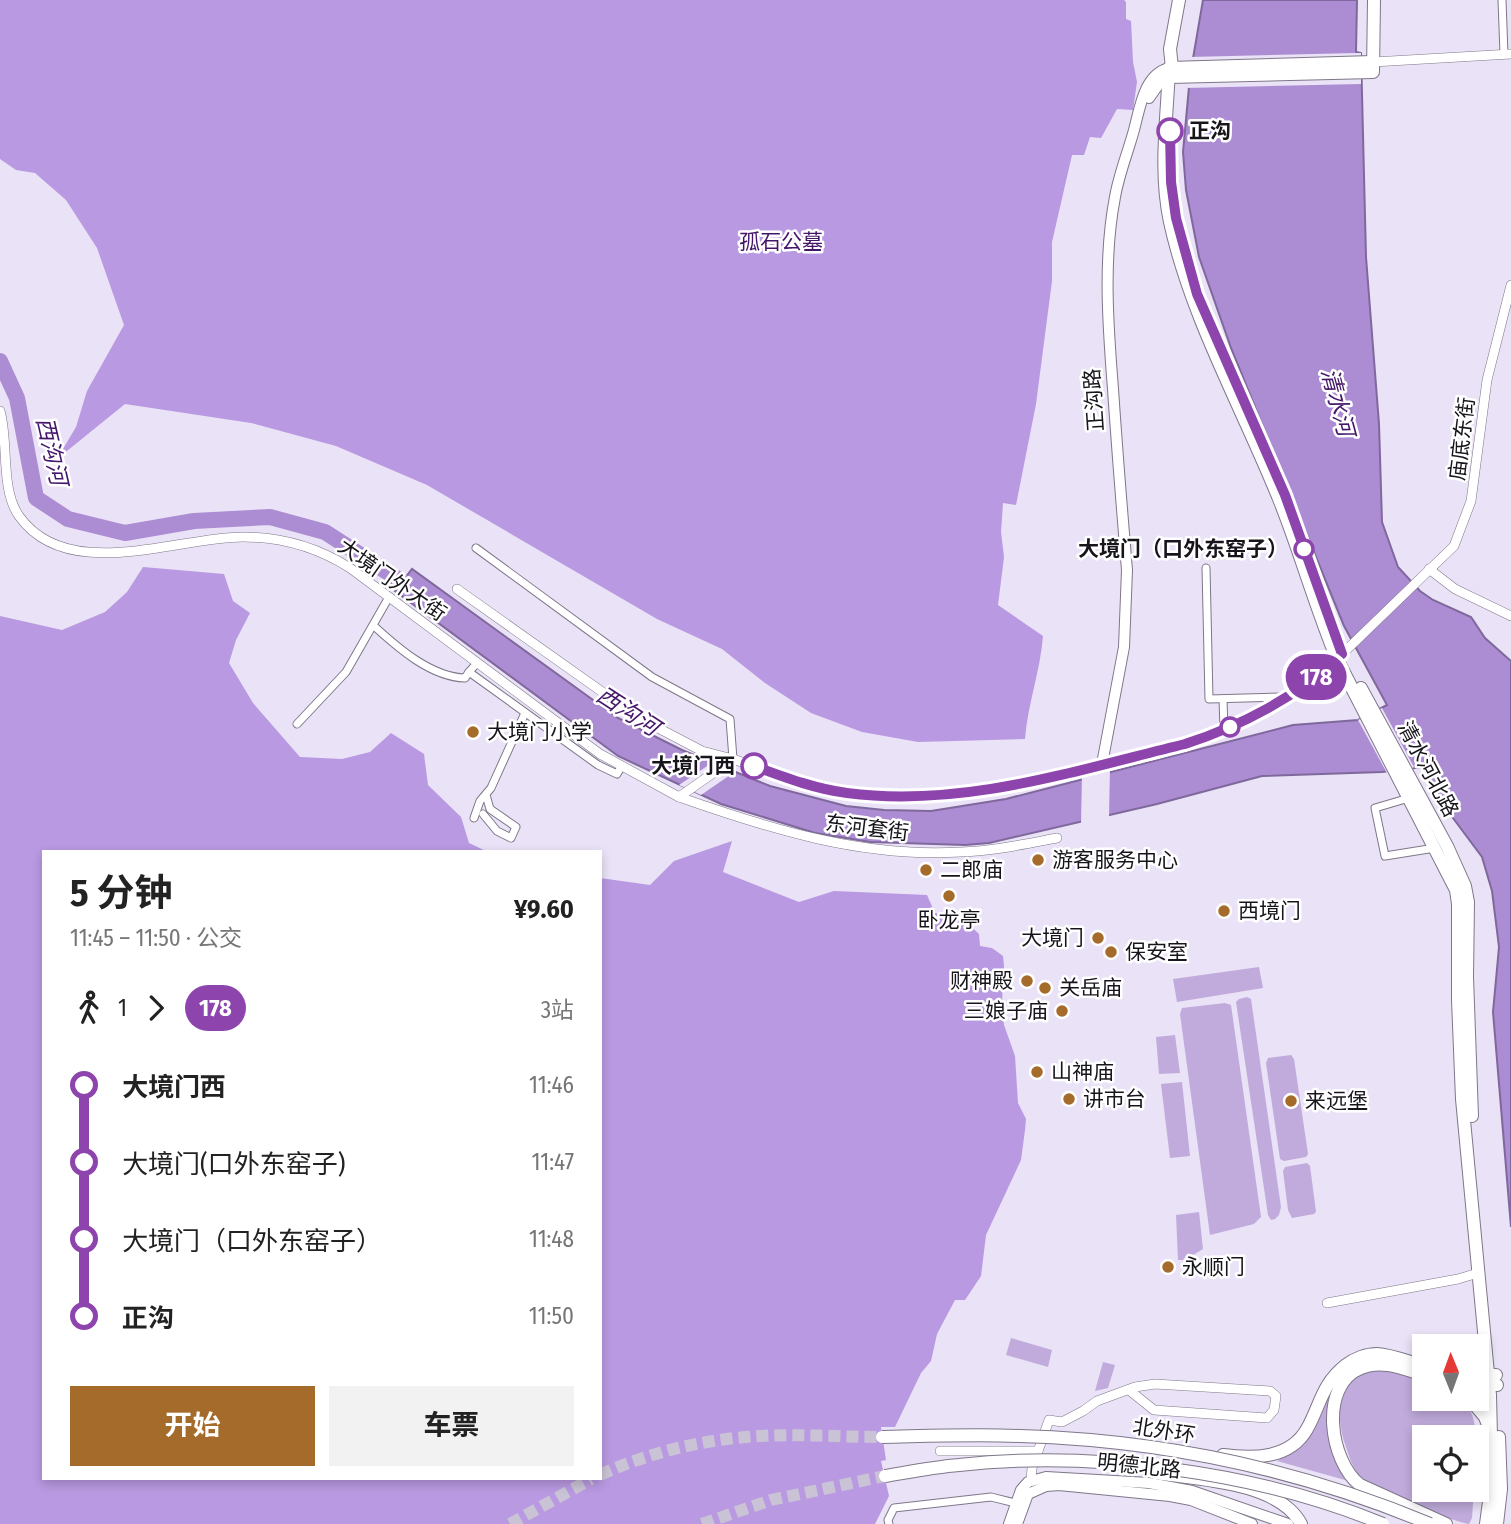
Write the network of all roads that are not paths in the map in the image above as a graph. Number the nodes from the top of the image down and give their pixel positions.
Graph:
1 (1179, 0) edge
2 (1374, 0) edge
3 (1502, 0) edge
4 (1507, 54) edge
5 (1368, 64) junction
6 (1172, 71) junction
7 (1511, 285) edge
8 (0, 411) edge
9 (476, 548) dead end
10 (1206, 569) dead end
11 (1429, 569) junction
12 (457, 589) dead end
13 (389, 597) junction
14 (1511, 616) edge
15 (374, 625) junction
16 (1343, 652) junction
17 (477, 663) junction
18 (469, 672) junction
19 (1285, 697) junction
20 (1223, 699) junction
21 (525, 713) junction
22 (297, 724) dead end
23 (1224, 730) junction
24 (733, 759) junction
25 (1106, 763) junction
26 (621, 767) junction
27 (1402, 774) junction
28 (486, 795) junction
29 (679, 797) junction
30 (1409, 798) junction
31 (483, 814) dead end
32 (474, 818) dead end
33 (1057, 838) dead end
34 (1436, 848) junction
35 (1478, 1273) junction
36 (1327, 1303) dead end
37 (1483, 1334) edge
38 (1485, 1334) edge
39 (1412, 1363) edge
40 (1412, 1372) edge
41 (1129, 1390) junction
42 (1489, 1392) edge
43 (1489, 1406) edge
44 (1479, 1411) edge
45 (1491, 1433) junction
46 (882, 1437) tunnel mouth
47 (1098, 1441) junction
48 (940, 1451) dead end
49 (1038, 1451) junction
50 (1086, 1462) junction
51 (885, 1476) tunnel mouth
52 (1032, 1485) junction
53 (1020, 1504) junction
54 (888, 1524) edge
55 (1009, 1524) edge
56 (1017, 1524) edge
57 (1252, 1524) edge
58 (1289, 1524) edge
59 (1301, 1524) edge
60 (1383, 1524) edge
61 (1430, 1524) edge
62 (1446, 1524) edge
63 (1486, 1524) edge
64 (1497, 1524) edge

1 - 6 main road, 清水河北路
2 - 5 main road
3 - 4 street
4 - 5 street
5 - 6 main road
6 - 16 main road, 清水河北路
6 - 25 main road, 正沟路
7 - 11 street, 庙底东街
8 - 13 street, 大境门外大街
9 - 24 street
10 - 20 street
11 - 14 street
11 - 16 street, 庙底东街
12 - 24 street
13 - 15 street
13 - 17 street, 大境门外大街
15 - 18 street
15 - 22 street
16 - 19 street, 庙底东街
16 - 27 main road, 清水河北路
17 - 18 street
17 - 26 street, 大境门外大街
18 - 21 street
19 - 20 street
19 - 23 street, 庙底东街
20 - 23 street
21 - 26 street
21 - 28 street
23 - 25 street, 庙底东街
24 - 25 street
24 - 29 street
26 - 29 street, 大境门外大街
27 - 30 main road, 清水河北路
27 - 38 main road, 清水河北路
28 - 31 street
28 - 32 street
29 - 33 street, 东河套街
30 - 34 main road, 清水河北路
30 - 34 street
34 - 35 main road, 清水河北路
35 - 36 street
35 - 37 main road, 清水河北路
39 - 47 main road, bridge
40 - 62 main road
41 - 41 street
41 - 49 street
42 - 64 main road, 清水河北路
43 - 45 main road, 清水河北路
44 - 45 main road
45 - 63 main road, 清水河北路
46 - 47 main road, 北外环, bridge
47 - 61 main road, 北外环, bridge
48 - 49 street
49 - 52 street
50 - 51 main road, 北外环, bridge
50 - 59 main road, bridge
50 - 60 main road, 北外环, bridge
52 - 53 main road
52 - 57 main road, 明德北路
52 - 58 main road, 明德北路
53 - 54 street
53 - 55 main road
53 - 56 main road

